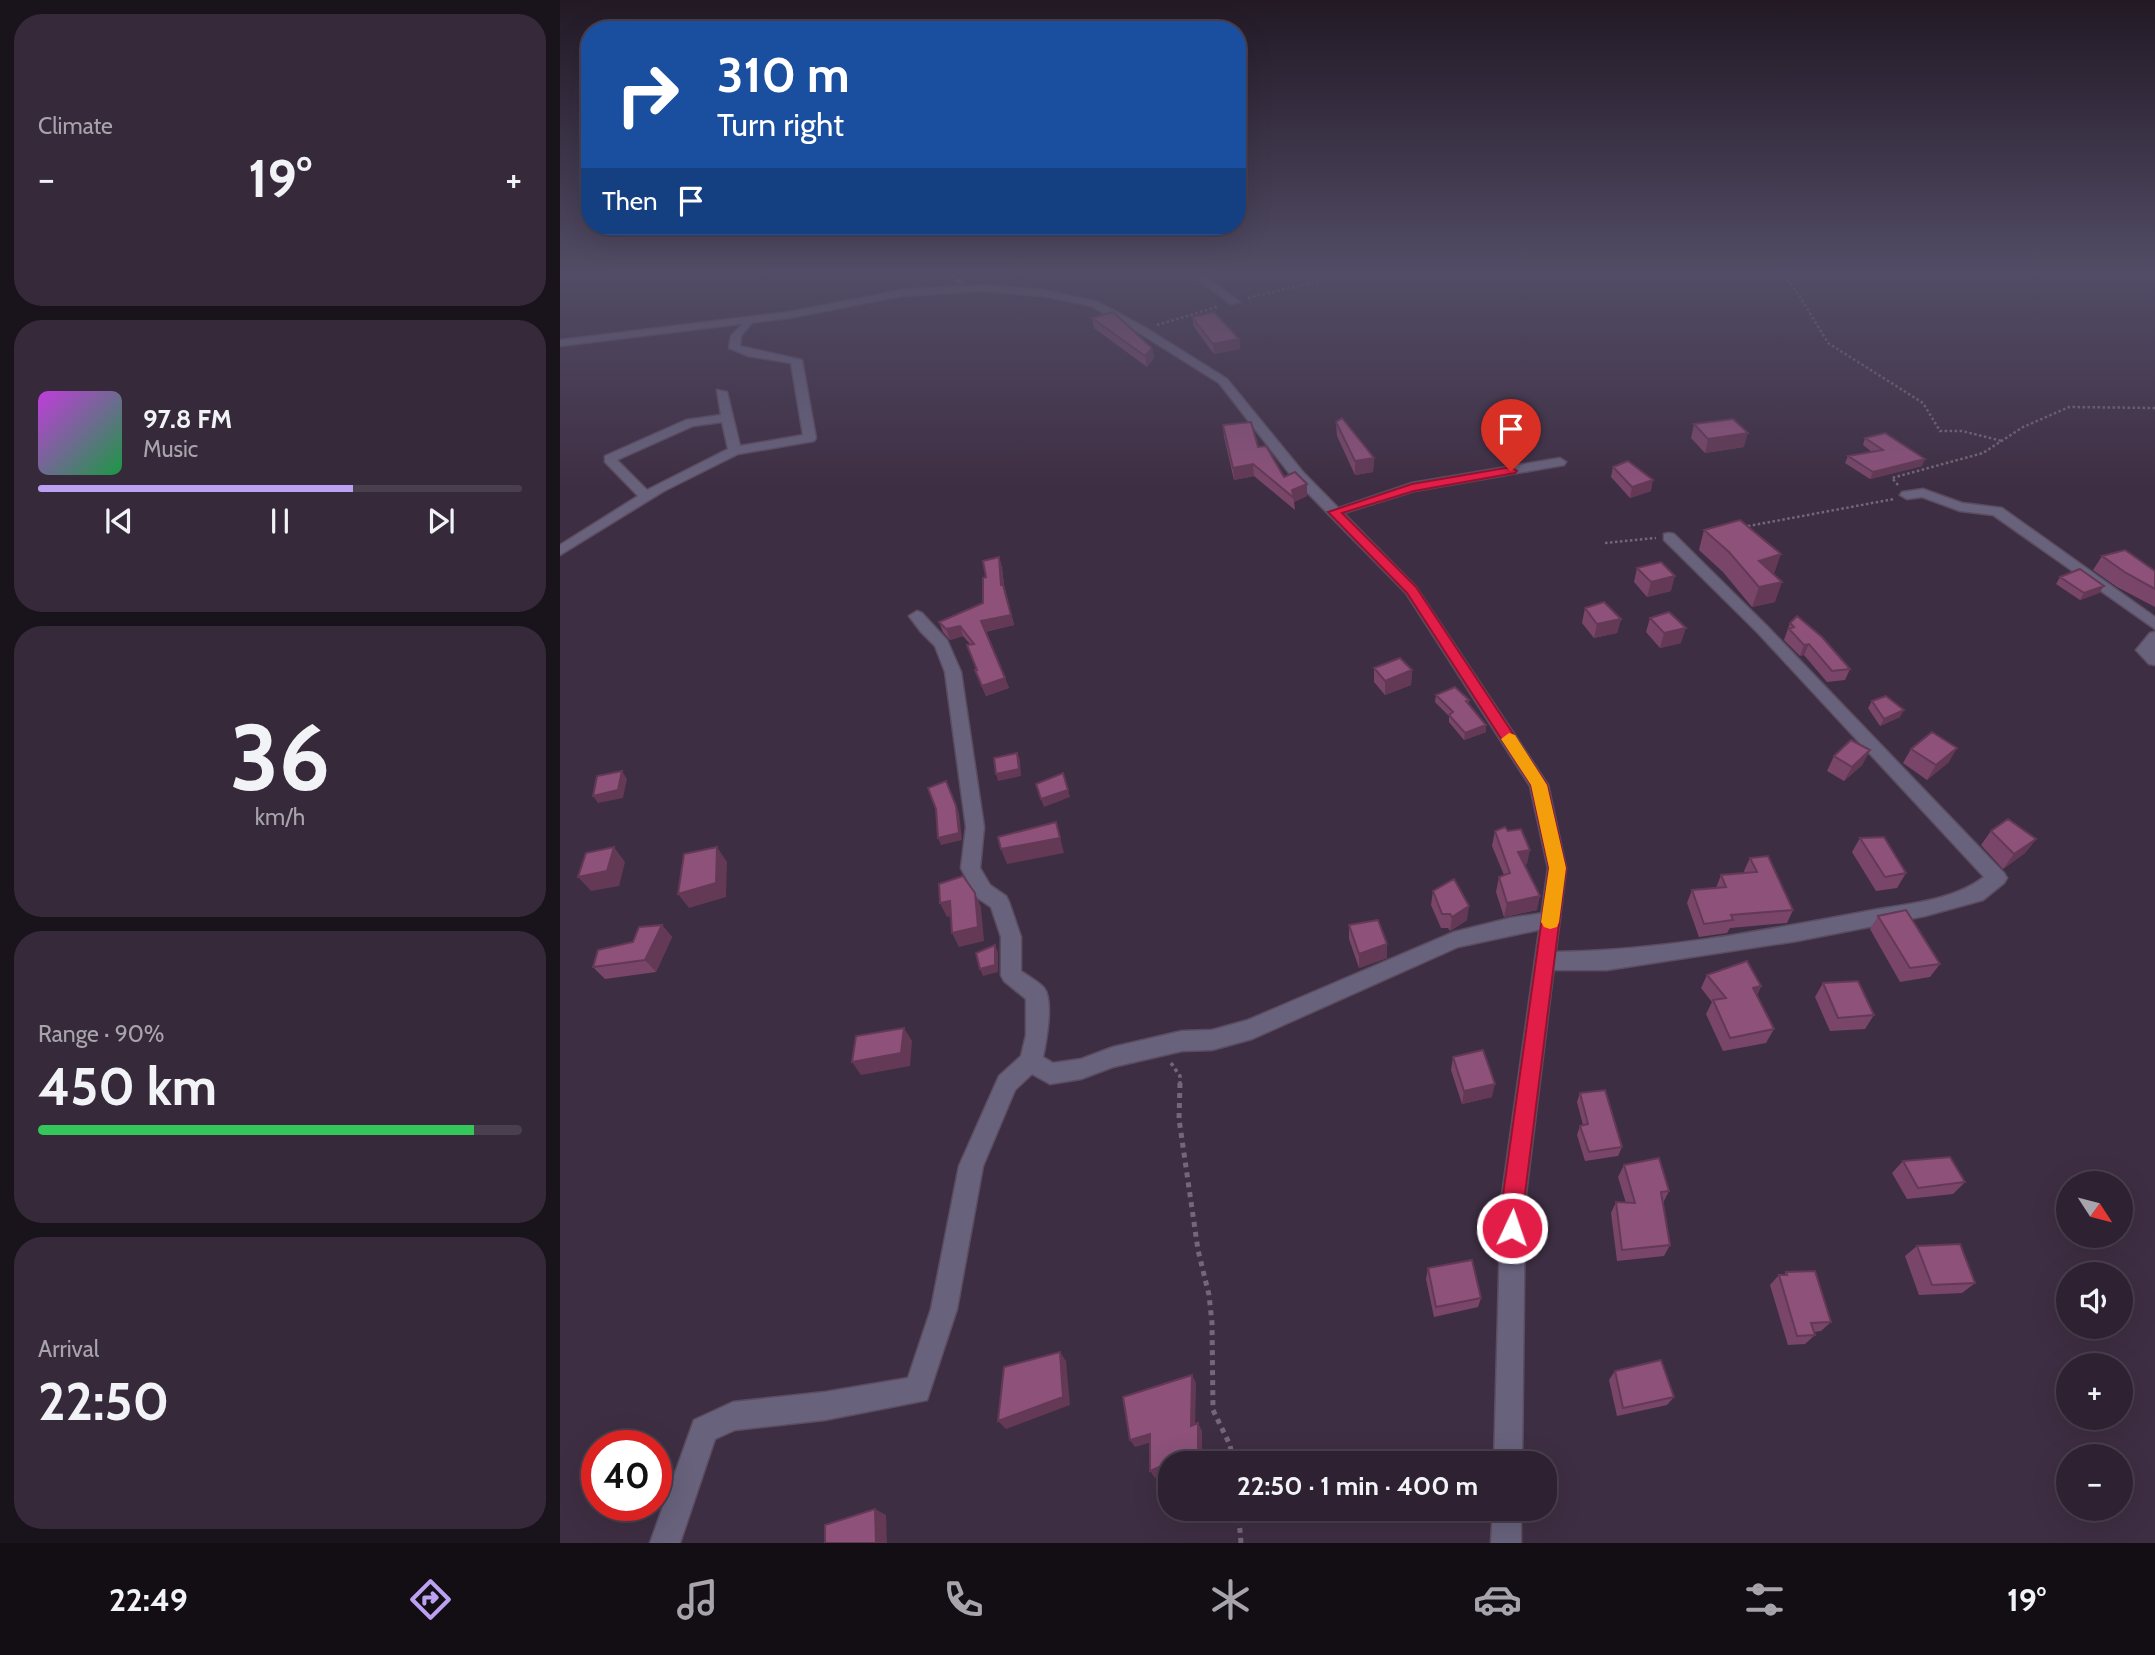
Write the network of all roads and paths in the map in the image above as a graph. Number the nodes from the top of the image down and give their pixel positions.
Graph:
1 (735, 344) edge
2 (1164, 344) edge
3 (1830, 344) edge
4 (721, 391) dead end
5 (2155, 408) edge
6 (727, 418) junction
7 (2004, 442) junction
8 (735, 451) junction
9 (1560, 462) dead end
10 (1907, 495) junction
11 (646, 497) junction
12 (1334, 512) junction
13 (1731, 529) edge
14 (1669, 537) joint
15 (1605, 543) dead end
16 (560, 551) edge
17 (917, 616) dead end
18 (2155, 624) edge
19 (2155, 637) edge
20 (2155, 660) edge
21 (1550, 920) junction
22 (1545, 961) junction
23 (1160, 1047) junction
24 (1031, 1061) junction
25 (1231, 1451) edge
26 (1508, 1451) edge
27 (1239, 1521) edge
28 (1507, 1521) edge
29 (665, 1543) edge
30 (1241, 1543) edge
31 (1506, 1543) edge

1 - 8 street
2 - 12 street
3 - 7 path
4 - 6 street
5 - 7 path
6 - 8 street
6 - 11 street
7 - 10 path
8 - 11 street
9 - 12 street
10 - 13 path
10 - 18 street
11 - 16 street
12 - 21 street
14 - 15 path
14 - 22 street
17 - 24 street
19 - 20 street
21 - 22 street
21 - 23 street
22 - 26 street
23 - 24 street
23 - 25 path
24 - 29 street
27 - 30 path
28 - 31 street

